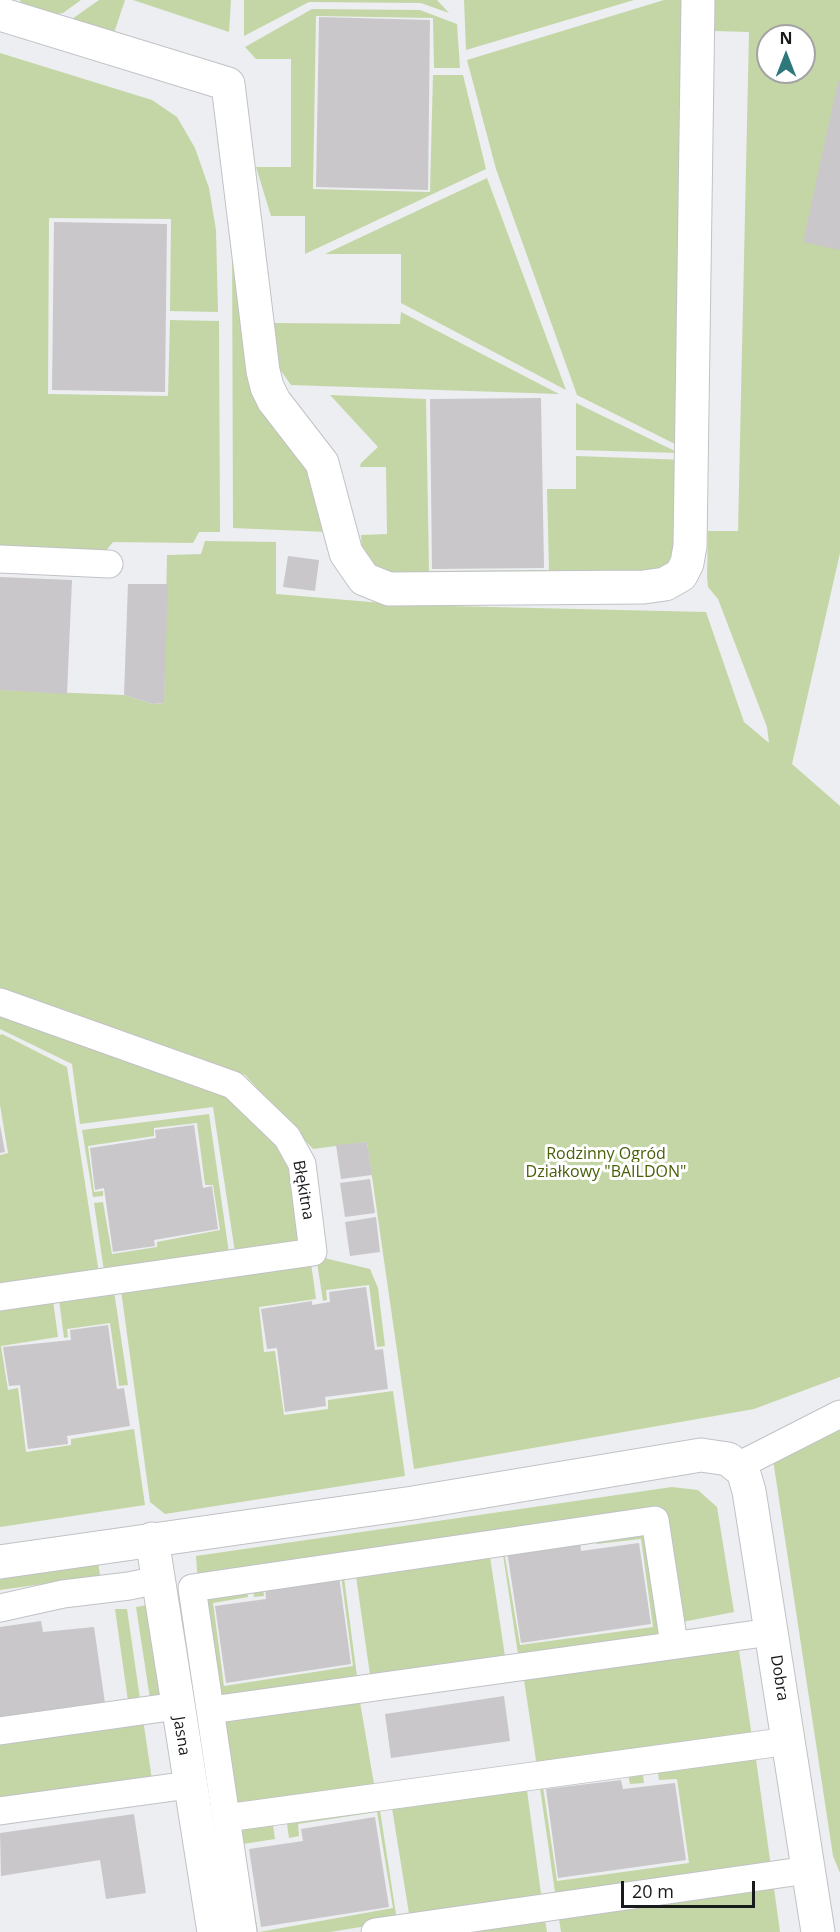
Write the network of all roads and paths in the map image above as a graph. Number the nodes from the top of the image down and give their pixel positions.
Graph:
1 (698, 0) edge
2 (0, 14) edge
3 (0, 559) edge
4 (109, 564) dead end
5 (0, 1002) edge
6 (0, 1297) edge
7 (840, 1414) edge
8 (738, 1466) junction
9 (152, 1539) junction
10 (0, 1562) edge
11 (158, 1580) junction
12 (0, 1608) edge
13 (771, 1632) junction
14 (674, 1644) junction
15 (177, 1706) junction
16 (211, 1710) junction
17 (0, 1731) edge
18 (789, 1741) junction
19 (189, 1785) junction
20 (0, 1811) edge
21 (226, 1818) junction
22 (808, 1870) junction
23 (825, 1922) edge
24 (214, 1932) edge
25 (243, 1932) edge
26 (375, 1932) edge

1 - 2 street
3 - 4 lane
5 - 6 lane, Błękitna
7 - 8 lane
8 - 9 street
8 - 13 street, Dobra
9 - 10 street
9 - 11 street, Jasna
11 - 12 lane
11 - 15 street, Jasna
13 - 14 lane
13 - 18 street, Dobra
14 - 16 lane
14 - 16 lane
15 - 17 lane
15 - 19 street, Jasna
16 - 21 lane
18 - 21 lane
18 - 22 street, Dobra
19 - 20 lane
19 - 24 street, Jasna
21 - 25 lane
22 - 23 street, Dobra
22 - 26 lane

